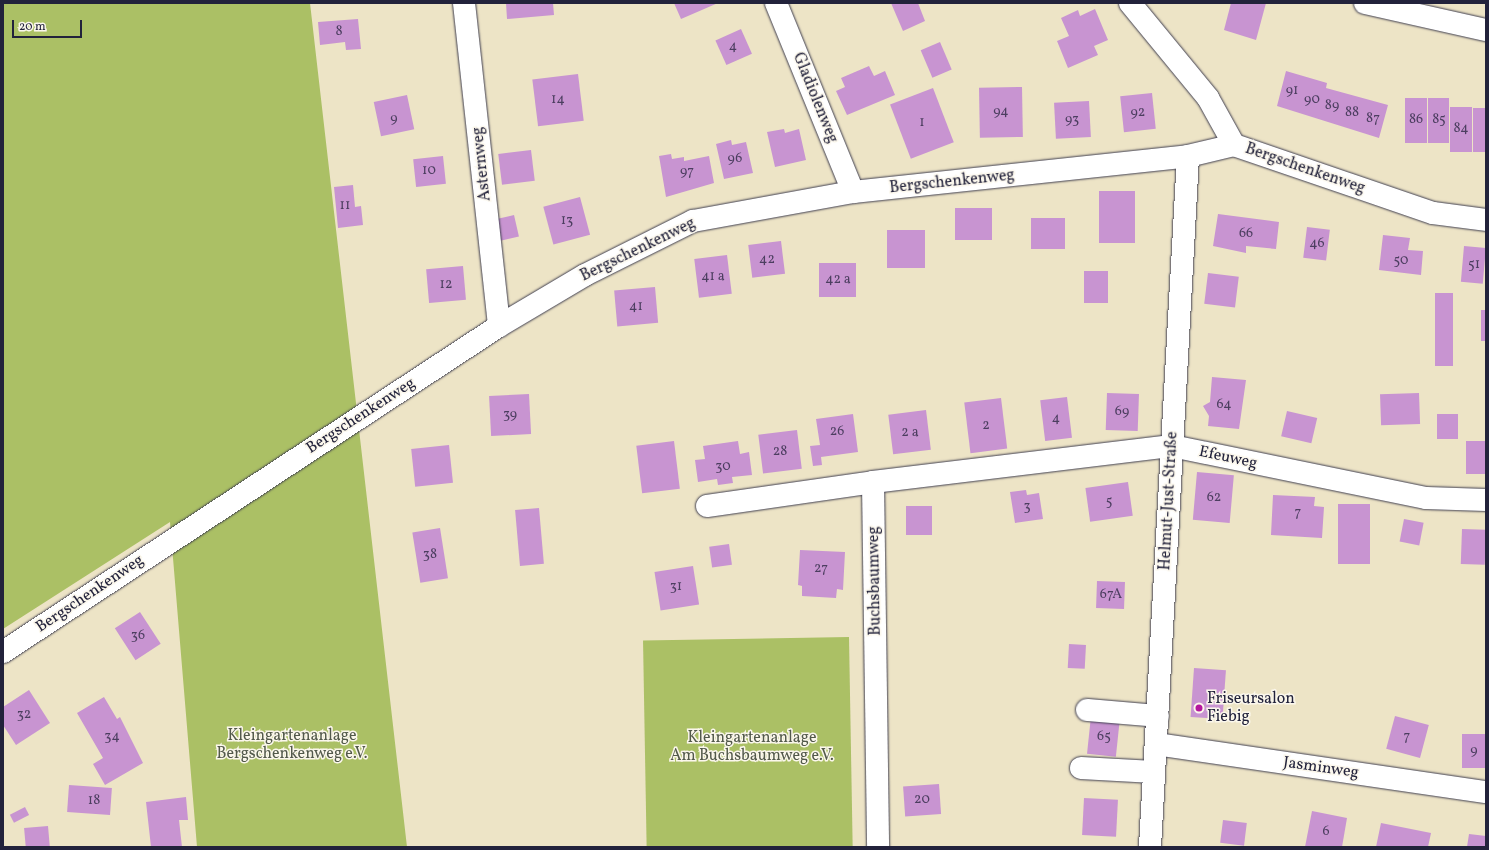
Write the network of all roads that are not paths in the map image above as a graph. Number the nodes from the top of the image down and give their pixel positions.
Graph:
1 (464, 3) edge
2 (776, 3) edge
3 (1130, 3) edge
4 (1365, 3) edge
5 (1486, 30) edge
6 (1234, 145) junction
7 (1188, 156) junction
8 (853, 192) junction
9 (1486, 220) edge
10 (499, 326) junction
11 (1172, 446) junction
12 (873, 482) junction
13 (1486, 500) edge
14 (707, 506) dead end
15 (3, 652) edge
16 (1087, 710) dead end
17 (1158, 716) junction
18 (1156, 744) junction
19 (1081, 768) dead end
20 (1154, 772) junction
21 (1486, 792) edge
22 (878, 847) edge
23 (1150, 847) edge

1 - 10 street, Asternweg
2 - 8 street, Gladiolenweg
3 - 6 street
4 - 5 street
6 - 7 street, Bergschenkenweg
6 - 9 street, Bergschenkenweg
7 - 8 street, Bergschenkenweg
7 - 11 street, Helmut-Just-Straße
8 - 10 street, Bergschenkenweg
10 - 15 street, Bergschenkenweg
11 - 12 street, Efeuweg
11 - 13 street, Efeuweg
11 - 17 street, Helmut-Just-Straße
12 - 14 street
12 - 22 street, Buchsbaumweg
16 - 17 street
17 - 18 street, Helmut-Just-Straße
18 - 20 street, Helmut-Just-Straße
18 - 21 street, Jasminweg
19 - 20 street
20 - 23 street, Helmut-Just-Straße

